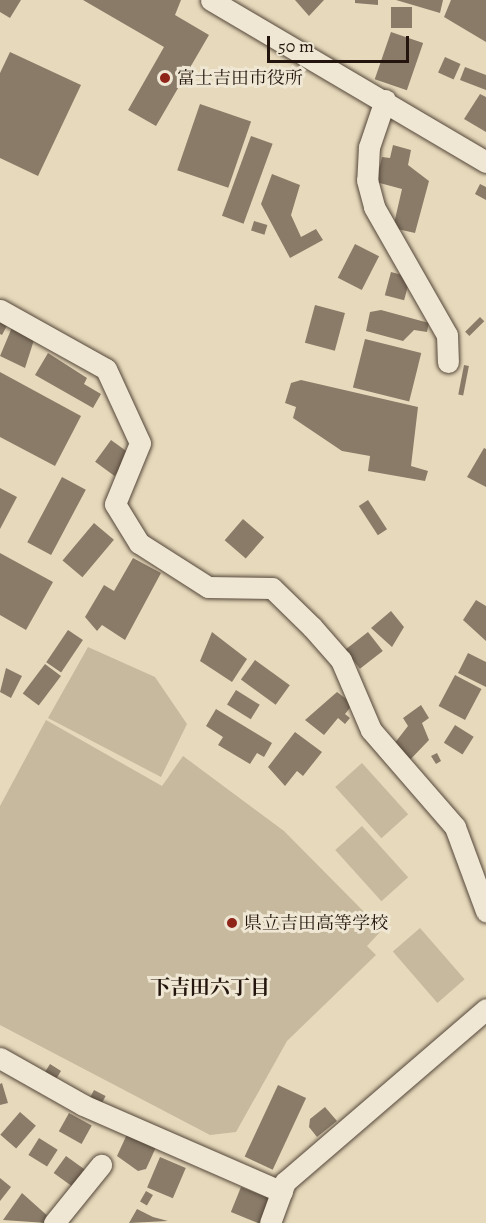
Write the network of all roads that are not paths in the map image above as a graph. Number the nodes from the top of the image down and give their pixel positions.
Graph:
1 (211, 0) edge
2 (385, 100) junction
3 (486, 162) edge
4 (0, 310) edge
5 (448, 362) dead end
6 (486, 911) edge
7 (486, 1009) edge
8 (0, 1058) edge
9 (101, 1164) dead end
10 (282, 1192) junction
11 (54, 1223) edge
12 (270, 1223) edge

1 - 2 street
2 - 3 street
2 - 5 street
4 - 6 street
7 - 10 street
8 - 10 street
9 - 11 street
10 - 12 street

